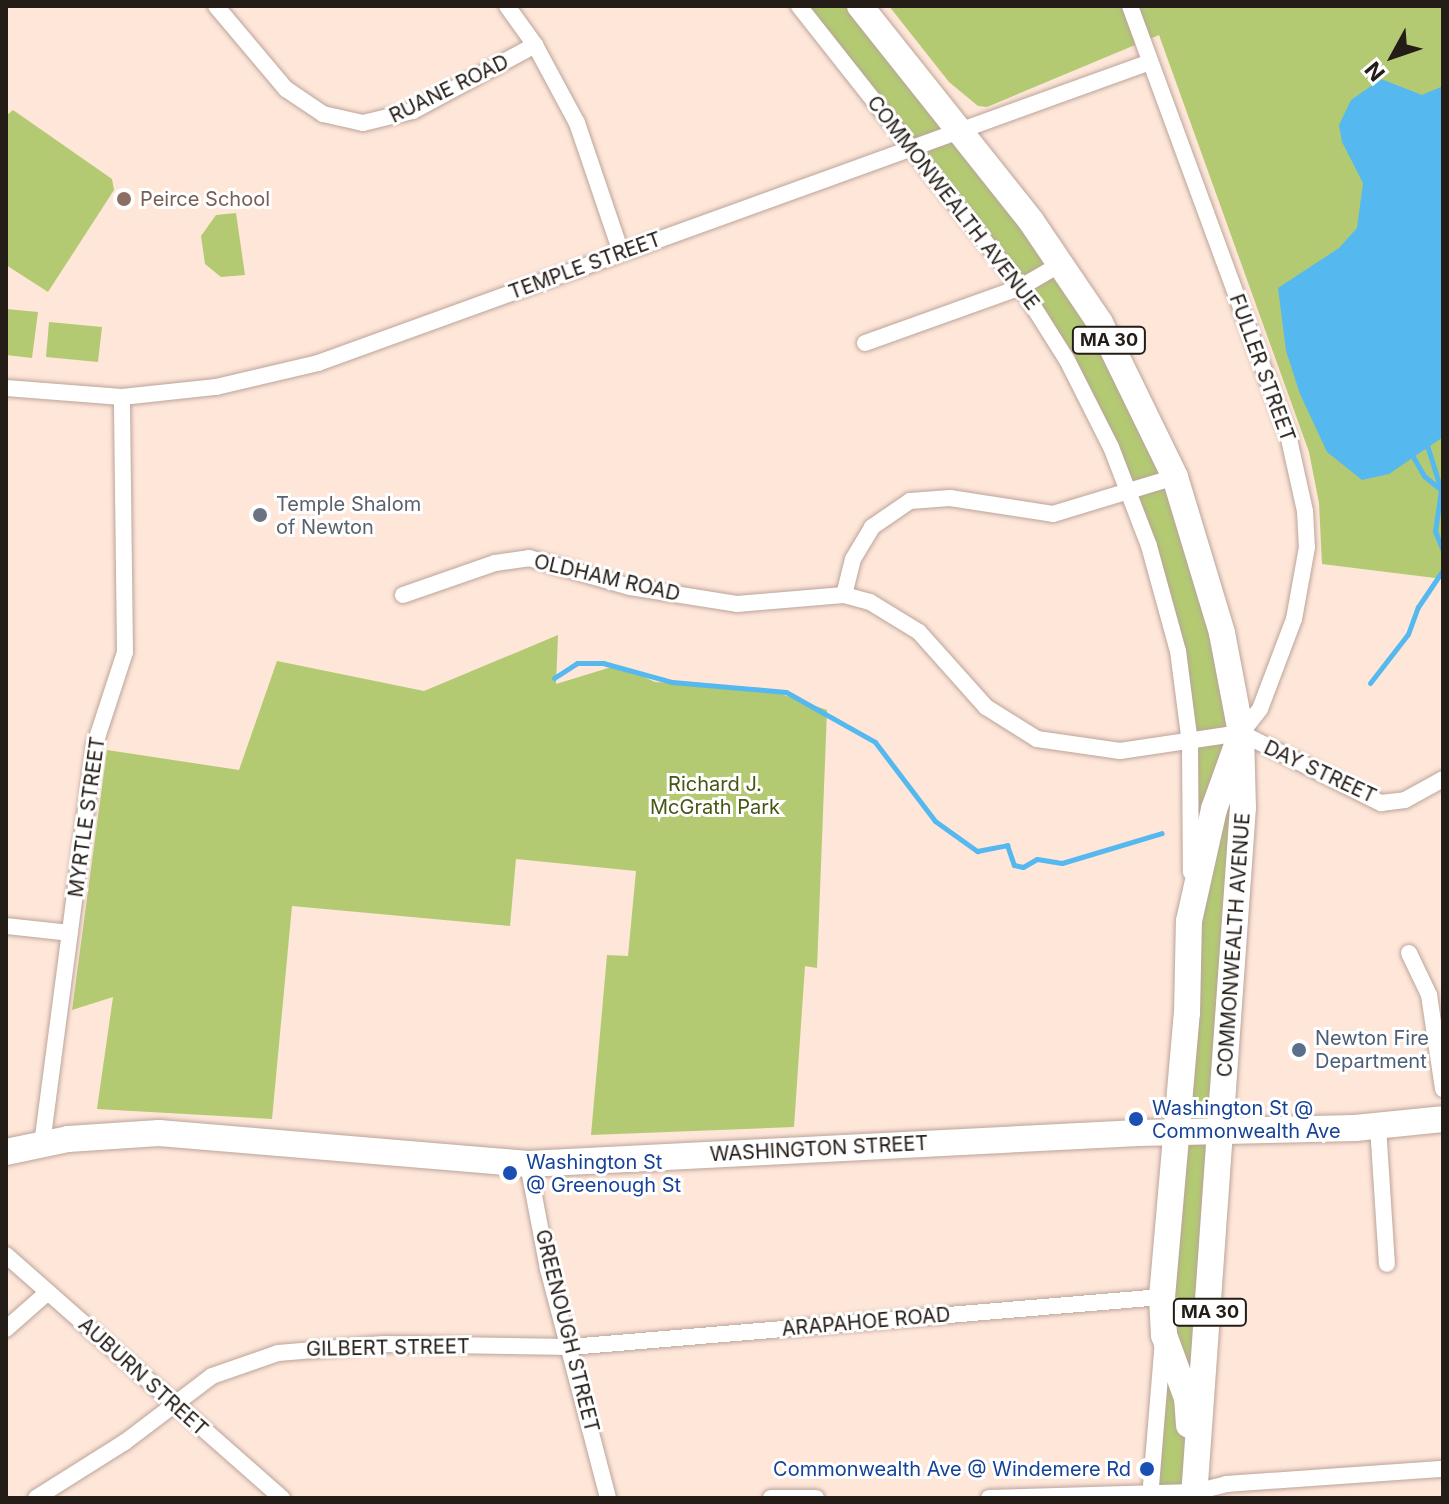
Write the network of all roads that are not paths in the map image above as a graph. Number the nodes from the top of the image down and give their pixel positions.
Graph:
1 (216, 6) edge
2 (507, 6) edge
3 (799, 6) edge
4 (860, 6) edge
5 (1130, 6) edge
6 (535, 45) junction
7 (1150, 62) junction
8 (960, 132) junction
9 (913, 148) junction
10 (621, 252) junction
11 (1062, 263) junction
12 (1021, 287) junction
13 (865, 343) dead end
14 (6, 388) edge
15 (122, 397) junction
16 (1175, 477) junction
17 (1131, 492) junction
18 (403, 595) dead end
19 (844, 595) junction
20 (1241, 733) junction
21 (1190, 744) junction
22 (1443, 779) edge
23 (1189, 921) junction
24 (6, 926) edge
25 (70, 933) junction
26 (1409, 953) dead end
27 (1443, 1089) edge
28 (1443, 1119) edge
29 (1378, 1126) junction
30 (1221, 1132) junction
31 (1175, 1134) junction
32 (42, 1144) junction
33 (6, 1152) edge
34 (528, 1164) junction
35 (6, 1255) edge
36 (1387, 1264) dead end
37 (48, 1292) junction
38 (1162, 1297) junction
39 (6, 1329) edge
40 (1164, 1335) junction
41 (570, 1347) junction
42 (172, 1404) junction
43 (1443, 1469) edge
44 (1194, 1495) edge
45 (1151, 1496) edge
46 (36, 1498) edge
47 (282, 1498) edge
48 (608, 1498) edge
49 (771, 1498) edge
50 (816, 1498) edge
51 (989, 1498) edge

1 - 6 street, RUANE ROAD
2 - 6 street
3 - 9 street, COMMONWEALTH AVENUE
4 - 8 main road, COMMONWEALTH AVENUE / MA 30
5 - 7 street, FULLER STREET
6 - 10 street
7 - 8 street, TEMPLE STREET
7 - 20 street, FULLER STREET
8 - 9 street, TEMPLE STREET
8 - 11 main road, COMMONWEALTH AVENUE / MA 30
9 - 10 street, TEMPLE STREET
9 - 12 street, COMMONWEALTH AVENUE
10 - 15 street, TEMPLE STREET
11 - 12 street
11 - 16 main road, COMMONWEALTH AVENUE / MA 30
12 - 13 street
12 - 17 street, COMMONWEALTH AVENUE
14 - 15 street, TEMPLE STREET
15 - 25 street, MYRTLE STREET
16 - 17 street
16 - 20 main road, COMMONWEALTH AVENUE / MA 30
17 - 19 street
17 - 21 street, COMMONWEALTH AVENUE
18 - 19 street, OLDHAM ROAD
19 - 21 street, OLDHAM ROAD
20 - 21 street, OLDHAM ROAD
20 - 22 street, DAY STREET
20 - 23 main road, COMMONWEALTH AVENUE / MA 30
20 - 30 main road, COMMONWEALTH AVENUE / MA 30
21 - 23 street, COMMONWEALTH AVENUE
23 - 31 main road, COMMONWEALTH AVENUE / MA 30
24 - 25 street
25 - 32 street, MYRTLE STREET
26 - 27 street
28 - 29 main road, WASHINGTON STREET
29 - 30 main road, WASHINGTON STREET
29 - 36 street
30 - 31 main road, WASHINGTON STREET
30 - 44 main road, COMMONWEALTH AVENUE / MA 30
31 - 34 main road, WASHINGTON STREET
31 - 38 main road, COMMONWEALTH AVENUE / MA 30
32 - 33 main road, WASHINGTON STREET
32 - 34 main road, WASHINGTON STREET
34 - 41 street, GREENOUGH STREET
35 - 37 street, AUBURN STREET
37 - 39 street
37 - 42 street, AUBURN STREET
38 - 40 main road, COMMONWEALTH AVENUE / MA 30
38 - 41 street, ARAPAHOE ROAD
40 - 44 main road, COMMONWEALTH AVENUE / MA 30
40 - 45 street, COMMONWEALTH AVENUE
41 - 42 street, GILBERT STREET
41 - 48 street, GREENOUGH STREET
42 - 46 street, GILBERT STREET
42 - 47 street, AUBURN STREET
43 - 44 street
44 - 45 street
45 - 51 street
49 - 50 street

